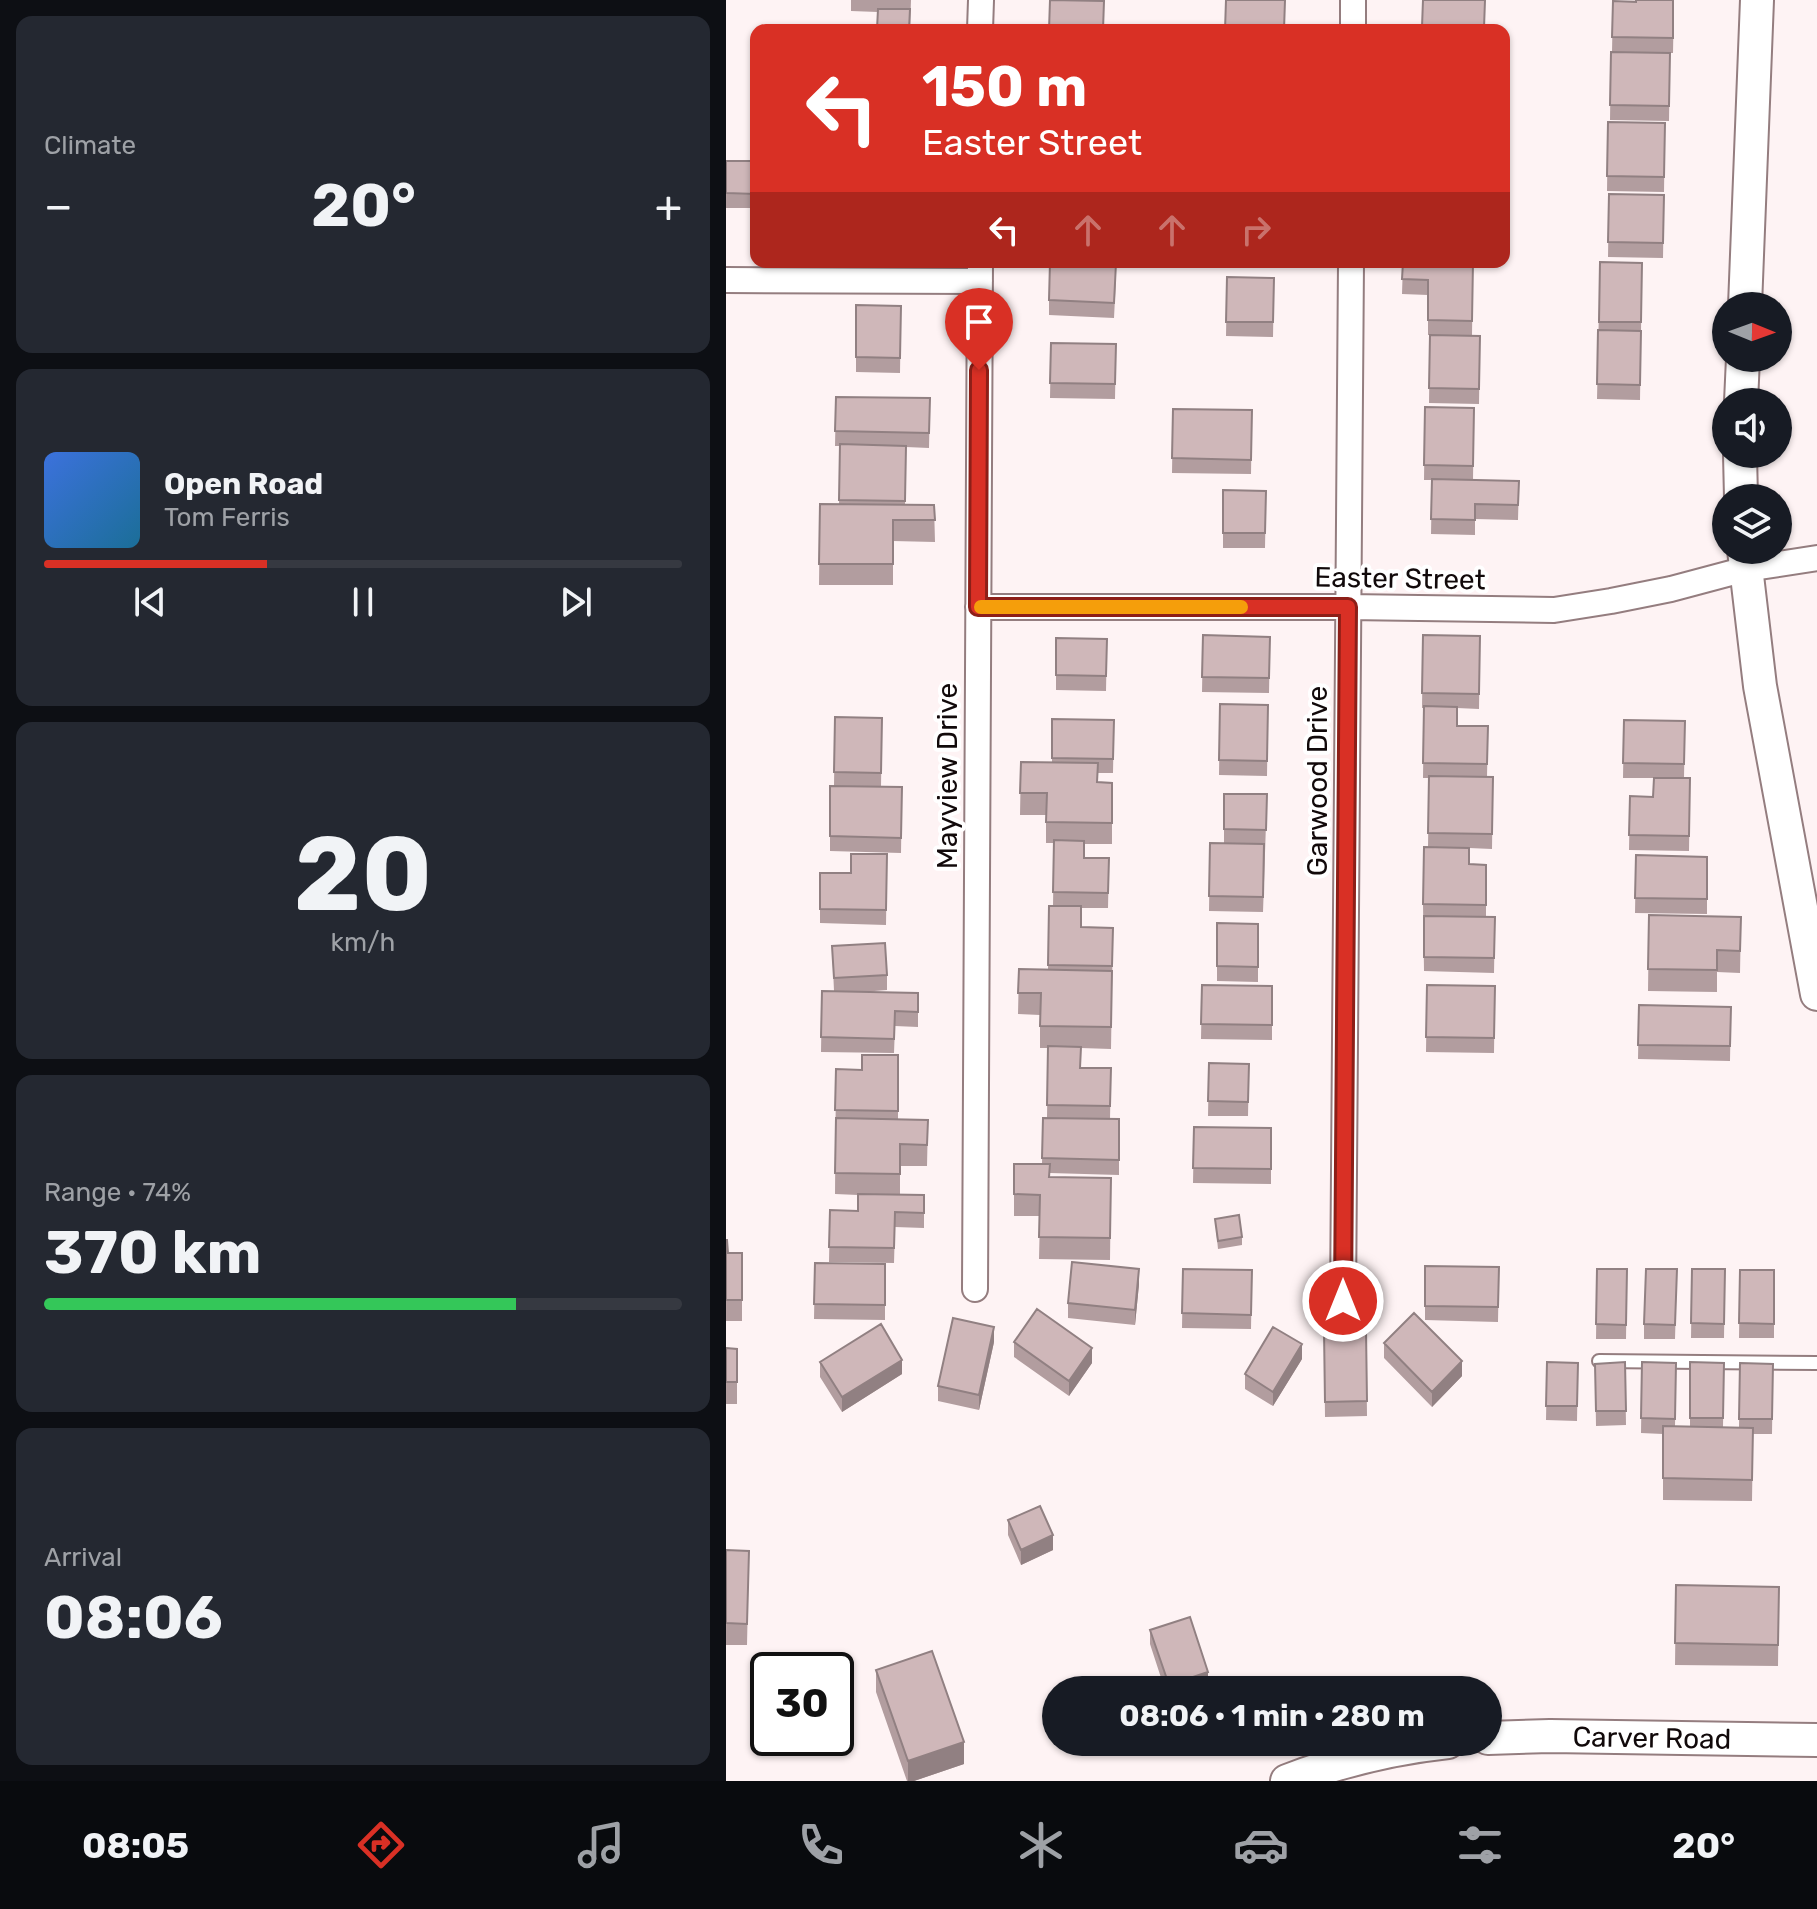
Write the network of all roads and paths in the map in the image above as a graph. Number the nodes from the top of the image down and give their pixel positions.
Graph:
1 (981, 0) edge
2 (1353, 0) edge
3 (1757, 0) edge
4 (980, 24) edge
5 (1353, 24) edge
6 (1351, 268) edge
7 (980, 272) edge
8 (726, 280) edge
9 (1746, 292) edge
10 (1817, 558) edge
11 (1792, 559) edge
12 (1733, 564) edge
13 (1745, 564) edge
14 (978, 607) junction
15 (1348, 607) junction
16 (1817, 994) edge
17 (975, 1289) dead end
18 (1343, 1301) dead end
19 (1599, 1361) edge
20 (1817, 1363) edge
21 (1502, 1738) edge
22 (1817, 1740) edge
23 (1364, 1756) edge
24 (1287, 1781) edge

1 - 4 street
2 - 5 street
3 - 9 street
6 - 15 street, Garwood Drive
7 - 8 street
7 - 14 street, Mayview Drive
10 - 11 street, Easter Street
12 - 15 street, Easter Street
13 - 16 street
14 - 15 street, Easter Street
14 - 17 street, Mayview Drive
15 - 18 street, Garwood Drive
19 - 20 lane
21 - 22 street, Carver Road
23 - 24 street

